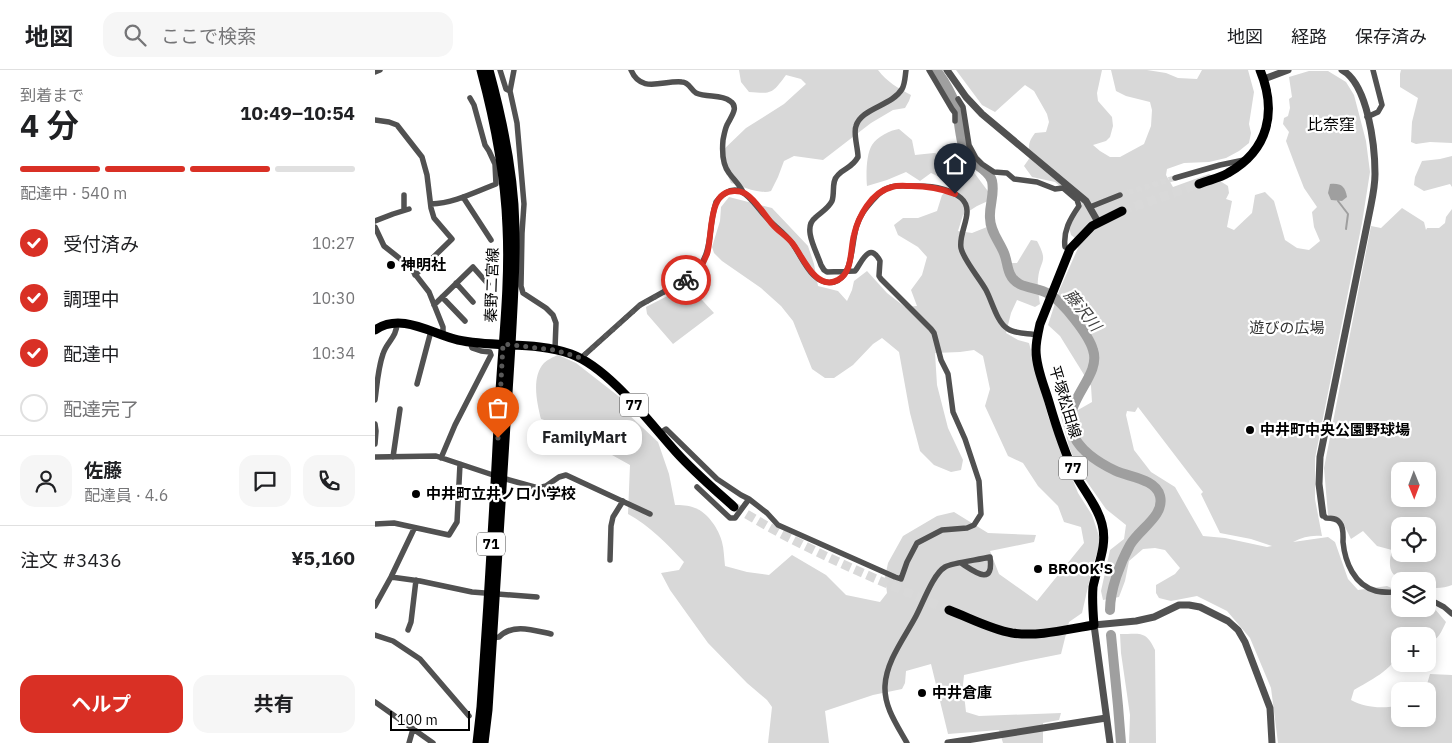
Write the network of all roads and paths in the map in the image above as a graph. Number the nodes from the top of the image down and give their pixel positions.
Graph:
1 (381, 70) edge
2 (481, 70) edge
3 (489, 70) edge
4 (499, 70) edge
5 (631, 70) edge
6 (906, 70) edge
7 (929, 70) edge
8 (947, 70) edge
9 (1288, 70) edge
10 (1342, 70) edge
11 (1373, 70) edge
12 (514, 71) edge
13 (375, 72) edge
14 (1262, 74) edge
15 (510, 91) junction
16 (966, 97) junction
17 (470, 98) dead end
18 (958, 99) junction
19 (947, 101) junction
20 (1367, 117) junction
21 (375, 120) edge
22 (955, 121) dead end
23 (1246, 160) junction
24 (1175, 178) tunnel mouth
25 (1199, 184) tunnel mouth
26 (743, 192) junction
27 (1120, 194) tunnel mouth
28 (404, 195) dead end
29 (463, 197) junction
30 (431, 204) junction
31 (1090, 207) junction
32 (1121, 211) tunnel mouth
33 (375, 221) edge
34 (1098, 222) junction
35 (375, 226) edge
36 (491, 240) dead end
37 (1070, 249) junction
38 (847, 270) junction
39 (415, 275) junction
40 (456, 283) junction
41 (488, 284) dead end
42 (442, 297) junction
43 (473, 302) dead end
44 (434, 304) junction
45 (465, 321) dead end
46 (397, 322) junction
47 (375, 330) edge
48 (431, 331) junction
49 (1037, 335) junction
50 (443, 336) junction
51 (470, 342) junction
52 (507, 344) junction
53 (555, 350) junction
54 (581, 358) junction
55 (417, 384) dead end
56 (375, 400) edge
57 (400, 409) dead end
58 (375, 424) edge
59 (659, 433) junction
60 (375, 444) edge
61 (375, 457) edge
62 (393, 457) junction
63 (441, 458) junction
64 (460, 464) junction
65 (499, 477) junction
66 (697, 487) dead end
67 (749, 499) junction
68 (623, 501) junction
69 (734, 507) tunnel mouth
70 (650, 514) dead end
71 (1323, 515) joint
72 (375, 524) edge
73 (415, 529) junction
74 (610, 560) dead end
75 (961, 563) junction
76 (391, 577) junction
77 (417, 580) junction
78 (1391, 592) edge
79 (492, 593) junction
80 (537, 596) dead end
81 (1436, 603) edge
82 (375, 606) edge
83 (949, 610) tunnel mouth
84 (1452, 614) edge
85 (1094, 625) junction
86 (408, 630) dead end
87 (551, 634) dead end
88 (375, 635) edge
89 (493, 638) junction
90 (375, 702) edge
91 (469, 716) dead end
92 (1106, 718) junction
93 (413, 729) junction
94 (962, 742) edge
95 (409, 743) edge
96 (433, 743) edge
97 (477, 743) edge
98 (484, 743) edge
99 (907, 743) edge
100 (948, 743) edge
101 (1110, 743) edge
102 (1272, 743) edge

1 - 13 street
2 - 52 main road, 秦野二宮線 / 71
3 - 52 main road, 秦野二宮線 / 71
4 - 15 street
5 - 26 street
6 - 38 street
7 - 19 street
8 - 16 street
9 - 14 street
10 - 20 street
11 - 20 street
12 - 15 street
14 - 23 main road
15 - 53 street
16 - 18 street
16 - 31 street
17 - 29 street
18 - 19 street
18 - 37 street
19 - 22 street
20 - 71 street
21 - 30 street
23 - 24 street
23 - 25 main road
26 - 38 street
26 - 54 street
27 - 31 street
28 - 33 street
29 - 30 street
29 - 36 street
30 - 39 street
31 - 34 street
32 - 34 main road, 平塚松田線 / 77
34 - 37 main road, 平塚松田線 / 77
35 - 39 street
37 - 49 main road, 平塚松田線 / 77
38 - 49 street
38 - 67 street
39 - 44 street
40 - 41 street
40 - 42 street
40 - 43 street
42 - 44 street
42 - 45 street
44 - 50 street
46 - 47 main road
46 - 48 main road, 77
46 - 56 street
48 - 50 main road, 77
48 - 55 street
49 - 85 main road, 平塚松田線 / 77
50 - 51 main road, 77
51 - 52 main road, 77
51 - 63 street
52 - 53 main road, 77
52 - 65 main road, 秦野二宮線 / 71
53 - 54 main road, 77
54 - 59 main road, 77
57 - 62 street
58 - 60 street
59 - 67 street
59 - 69 main road, 77
61 - 62 street
62 - 63 street
63 - 64 street
64 - 65 street
64 - 73 street
65 - 68 street
65 - 79 main road, 秦野二宮線 / 71
66 - 67 street
68 - 70 street
68 - 74 street
71 - 78 street
72 - 73 street
73 - 76 street
75 - 75 street
75 - 99 street
76 - 77 street
76 - 82 street
77 - 79 street
77 - 86 street
79 - 80 street
79 - 89 main road, 秦野二宮線 / 71
79 - 97 main road, 秦野二宮線 / 71
81 - 84 street
83 - 85 main road
85 - 92 street
85 - 102 street
87 - 89 street
88 - 91 street
89 - 98 main road, 秦野二宮線 / 71
90 - 93 street
92 - 94 street
92 - 101 street
93 - 95 street
93 - 96 street
94 - 100 street

